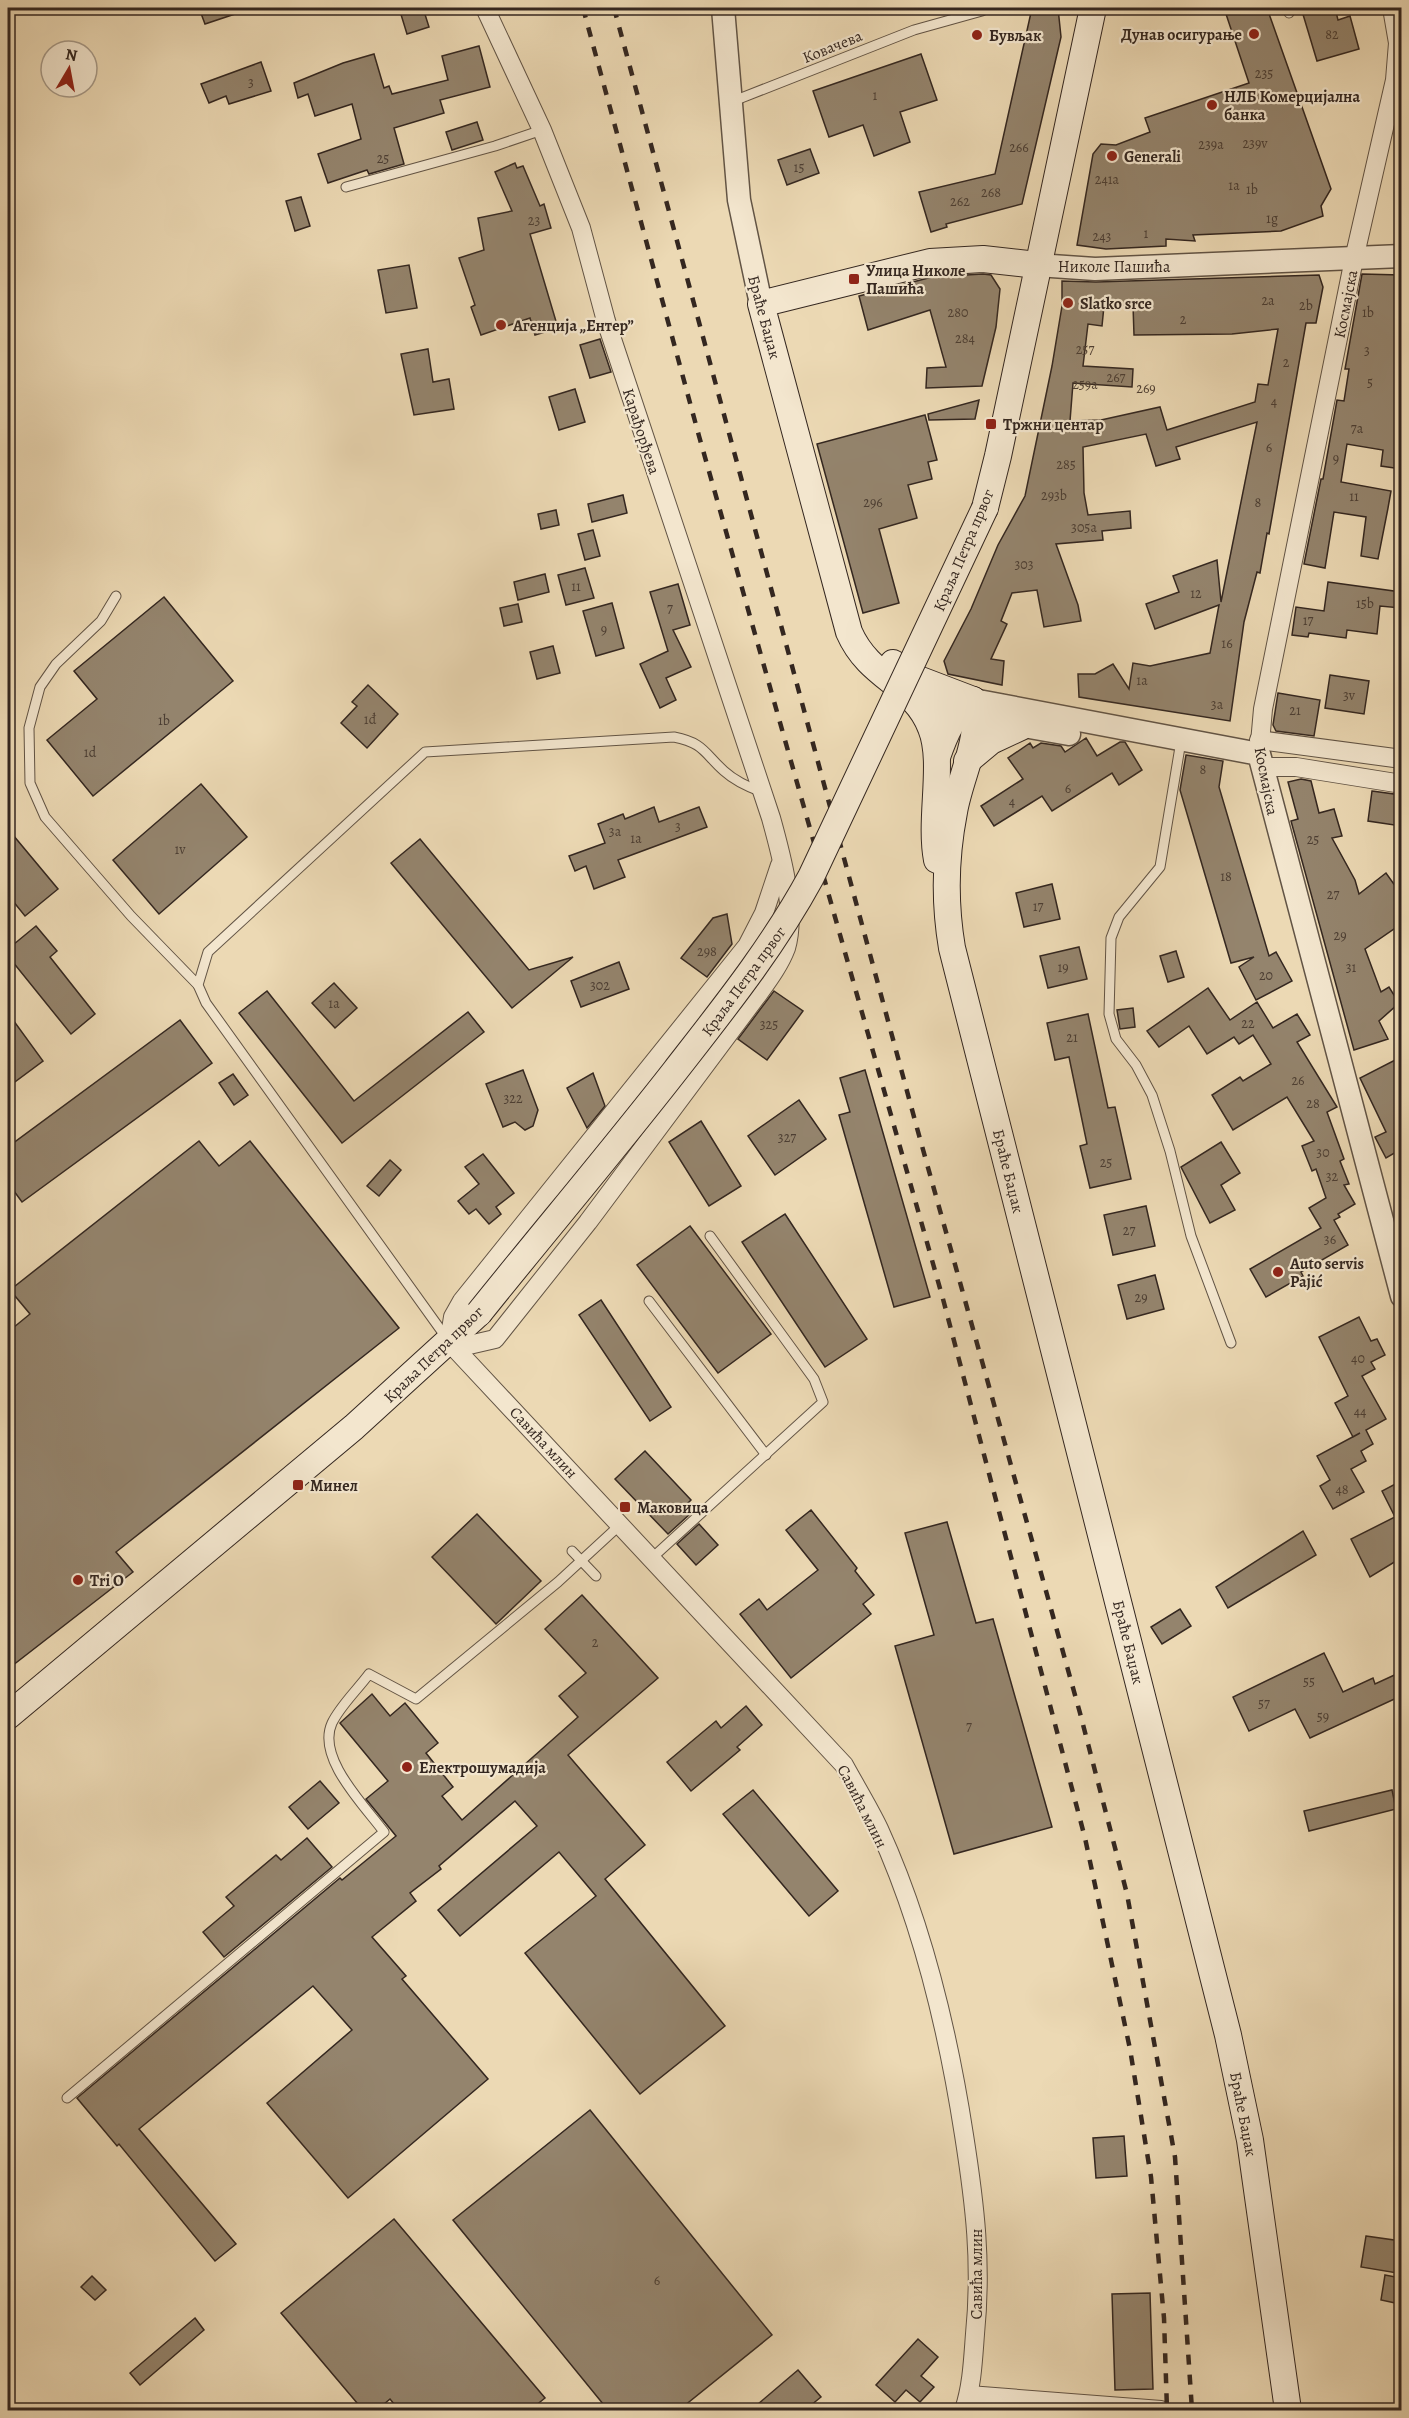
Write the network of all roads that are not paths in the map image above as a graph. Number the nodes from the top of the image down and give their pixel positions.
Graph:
1 (723, 8) edge
2 (1093, 8) edge
3 (1392, 8) edge
4 (487, 11) edge
5 (982, 11) dead end
6 (1399, 34) edge
7 (729, 103) junction
8 (542, 130) junction
9 (346, 187) dead end
10 (1401, 256) edge
11 (1354, 259) junction
12 (1037, 265) junction
13 (761, 304) junction
14 (116, 597) dead end
15 (848, 619) junction
16 (909, 693) junction
17 (969, 711) junction
18 (1021, 727) junction
19 (1136, 732) junction
20 (1181, 739) junction
21 (1260, 754) junction
22 (1401, 759) edge
23 (936, 760) junction
24 (966, 762) junction
25 (1401, 784) edge
26 (762, 792) junction
27 (781, 862) junction
28 (944, 879) junction
29 (198, 985) junction
30 (710, 1236) dead end
31 (1394, 1243) edge
32 (1401, 1296) edge
33 (649, 1301) dead end
34 (450, 1342) junction
35 (1231, 1343) dead end
36 (766, 1455) junction
37 (621, 1524) junction
38 (572, 1551) dead end
39 (652, 1558) junction
40 (581, 1561) junction
41 (596, 1576) dead end
42 (8, 1716) edge
43 (67, 2098) dead end
44 (967, 2403) edge
45 (1161, 2410) edge
46 (1288, 2410) edge

1 - 7 street, Браће Баџак
2 - 12 main road, Краља Петра првог
3 - 6 street, Космајска
4 - 8 street, Карађорђева
5 - 7 lane, Ковачева
6 - 11 street, Космајска
7 - 13 street, Браће Баџак
8 - 9 lane
8 - 26 street, Карађорђева
10 - 11 street, Николе Пашића
11 - 12 street, Николе Пашића
11 - 21 street, Космајска
12 - 13 main road, Николе Пашића
12 - 34 main road, Краља Петра првог, bridge
13 - 15 main road, Браће Баџак
14 - 29 lane
15 - 16 main road, Браће Баџак
15 - 17 main road, Браће Баџак
16 - 17 street
16 - 23 main road, Браће Баџак
17 - 18 street
17 - 19 street
17 - 23 main road
17 - 24 main road, Браће Баџак
18 - 19 street
18 - 24 main road
19 - 20 street
20 - 21 street
20 - 35 lane
21 - 22 street
21 - 25 street
21 - 31 street, Космајска
23 - 28 main road, Браће Баџак
24 - 28 main road, Браће Баџак
26 - 27 street, Карађорђева
26 - 29 lane
27 - 34 street
27 - 34 street, Карађорђева
28 - 46 main road, Браће Баџак
29 - 34 lane
30 - 36 lane
31 - 32 street, Космајска
33 - 36 lane
34 - 37 street, Савића млин
34 - 42 main road, Краља Петра првог
36 - 39 lane
37 - 39 street, Савића млин
37 - 40 lane
38 - 40 lane
39 - 44 street, Савића млин
40 - 41 lane
40 - 43 lane
44 - 45 street

